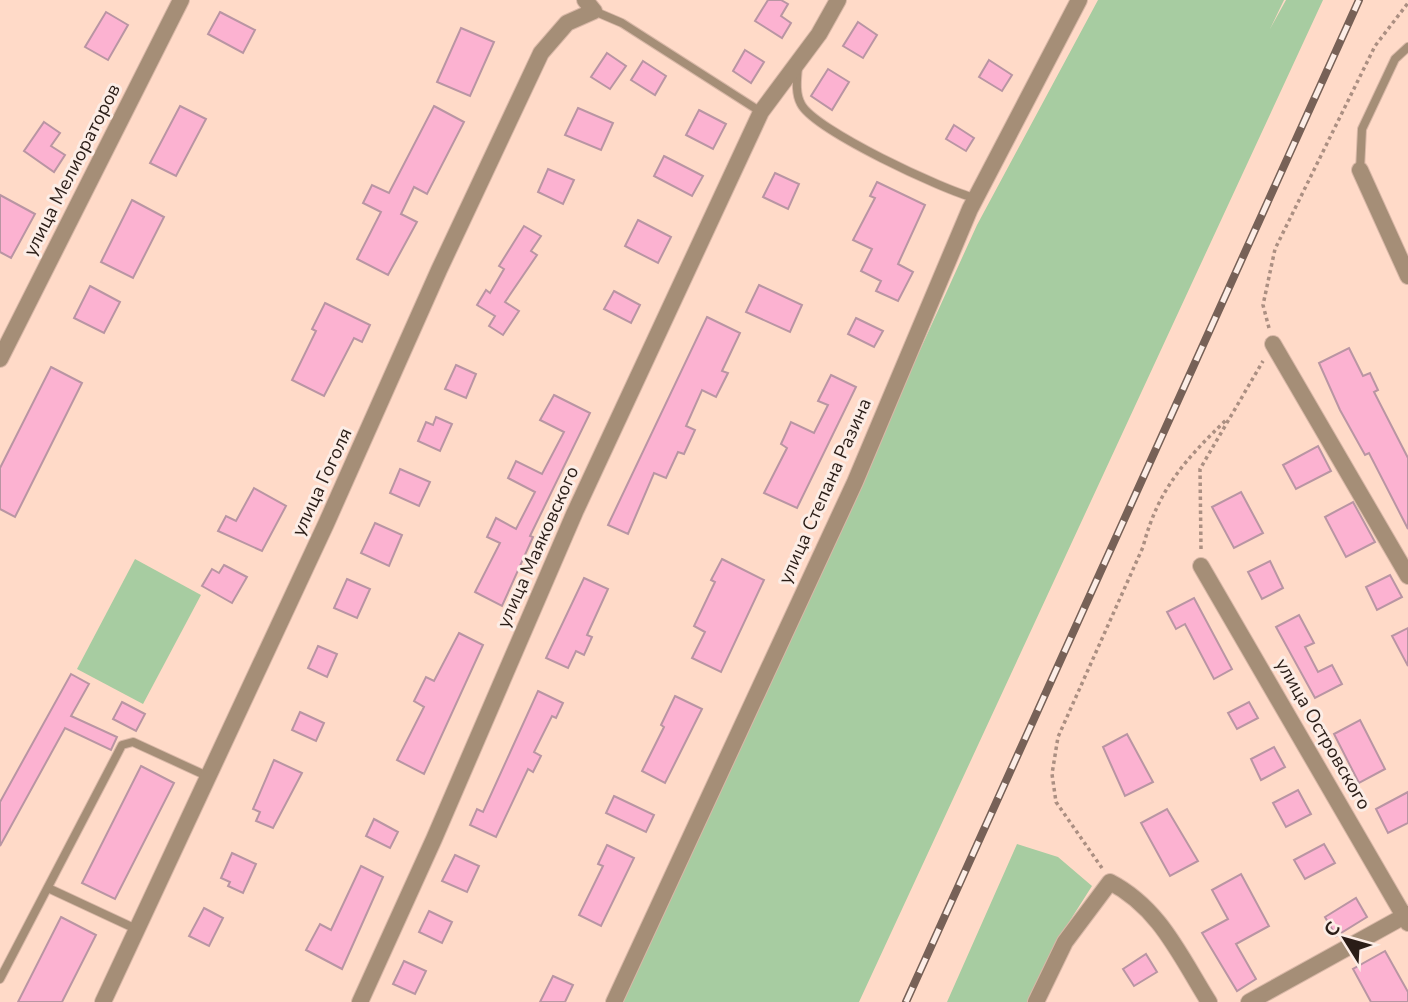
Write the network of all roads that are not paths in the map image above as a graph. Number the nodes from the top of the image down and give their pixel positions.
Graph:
1 (181, 0) edge
2 (838, 0) edge
3 (1079, 0) edge
4 (589, 5) edge
5 (1408, 47) edge
6 (798, 62) junction
7 (761, 112) junction
8 (1360, 170) joint
9 (975, 198) junction
10 (1408, 276) edge
11 (1273, 344) road end
12 (0, 359) edge
13 (1201, 566) road end
14 (1408, 576) edge
15 (207, 776) junction
16 (48, 888) junction
17 (1407, 918) edge
18 (136, 929) junction
19 (0, 979) edge
20 (103, 1002) edge
21 (360, 1002) edge
22 (614, 1002) edge
23 (1036, 1002) edge
24 (1209, 1002) edge
25 (1249, 1002) edge

1 - 12 street, улица Мелиораторов
2 - 6 street, улица Маяковского
3 - 9 street, улица Степана Разина
4 - 7 lane
4 - 15 street, улица Гоголя
5 - 8 lane
6 - 7 street, улица Маяковского
6 - 9 lane
7 - 21 street, улица Маяковского
8 - 10 street
9 - 22 street, улица Степана Разина
11 - 14 street
13 - 17 street, улица Островского
15 - 16 lane
15 - 18 street, улица Гоголя
16 - 18 lane
16 - 19 lane
17 - 25 street
18 - 20 street, улица Гоголя
23 - 24 street

